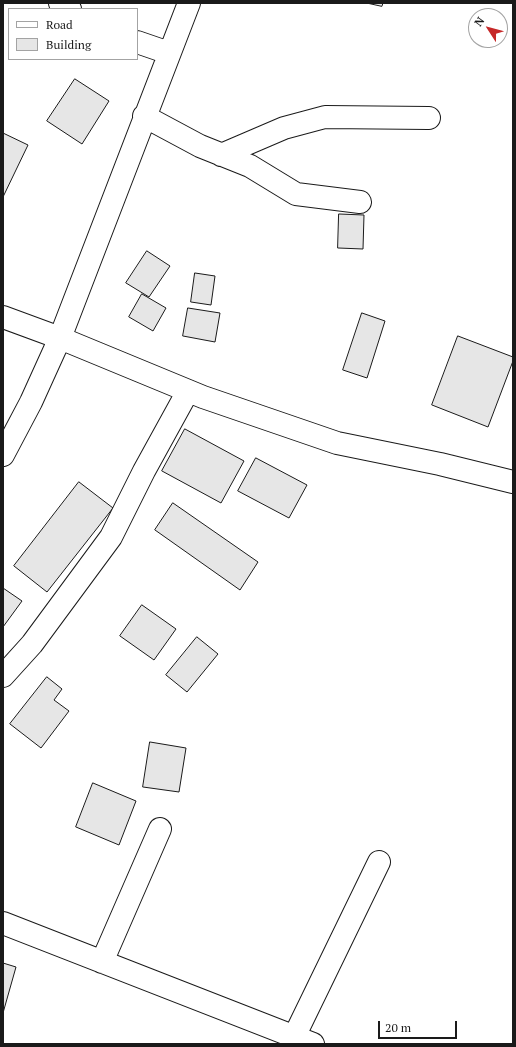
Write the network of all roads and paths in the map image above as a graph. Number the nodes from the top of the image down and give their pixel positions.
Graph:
1 (188, 3) edge
2 (138, 42) edge
3 (169, 53) junction
4 (144, 116) junction
5 (429, 118) dead end
6 (221, 154) junction
7 (360, 202) dead end
8 (3, 317) edge
9 (60, 338) junction
10 (188, 391) junction
11 (3, 455) edge
12 (513, 482) edge
13 (3, 676) edge
14 (160, 829) dead end
15 (380, 862) dead end
16 (3, 924) edge
17 (102, 962) junction
18 (304, 1040) edge

1 - 3 street
2 - 3 street
3 - 4 street
4 - 6 street
4 - 9 street
5 - 6 street
6 - 7 street
8 - 9 street
9 - 10 street
9 - 11 street
10 - 12 street
10 - 13 street
14 - 17 street
15 - 18 street
16 - 17 street
17 - 18 street

